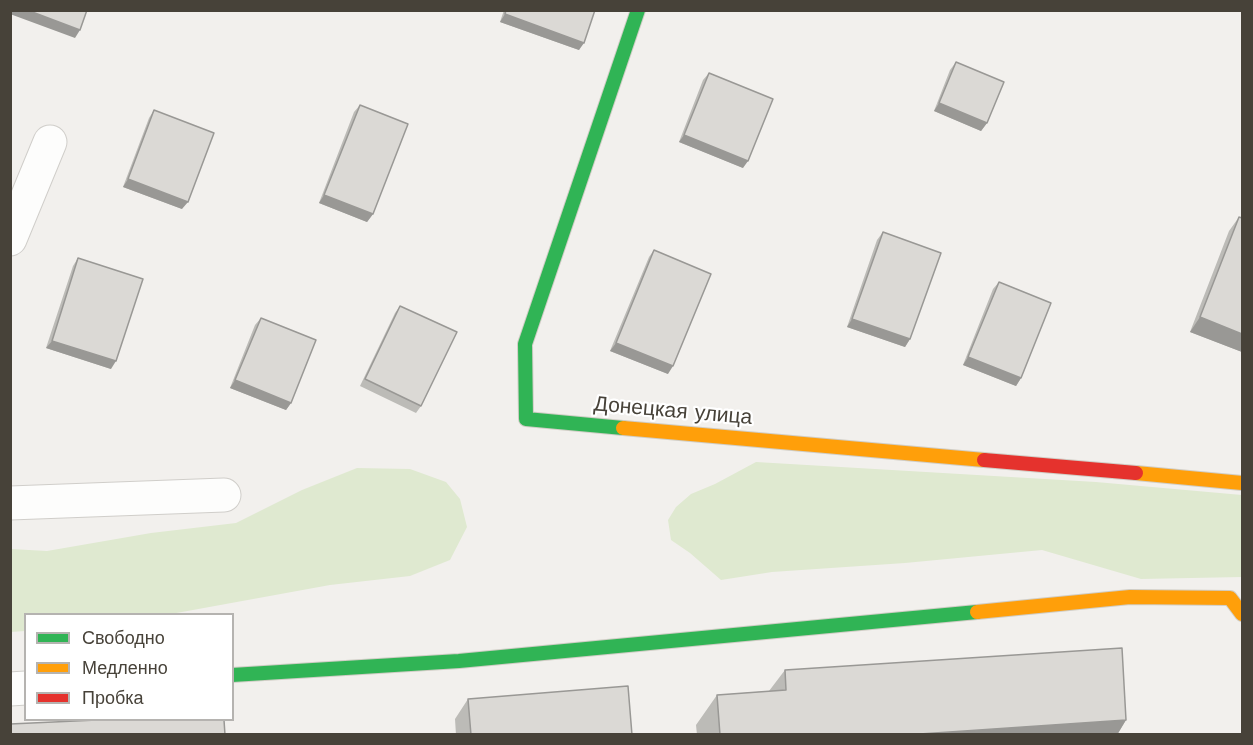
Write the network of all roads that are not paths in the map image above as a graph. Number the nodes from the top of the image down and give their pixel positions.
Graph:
1 (638, 10) edge
2 (50, 142) dead end
3 (10, 239) edge
4 (1242, 483) edge
5 (224, 495) dead end
6 (10, 503) edge
7 (1242, 614) edge
8 (234, 675) edge

1 - 4 street, Донецкая улица
2 - 3 street
5 - 6 street
7 - 8 street

